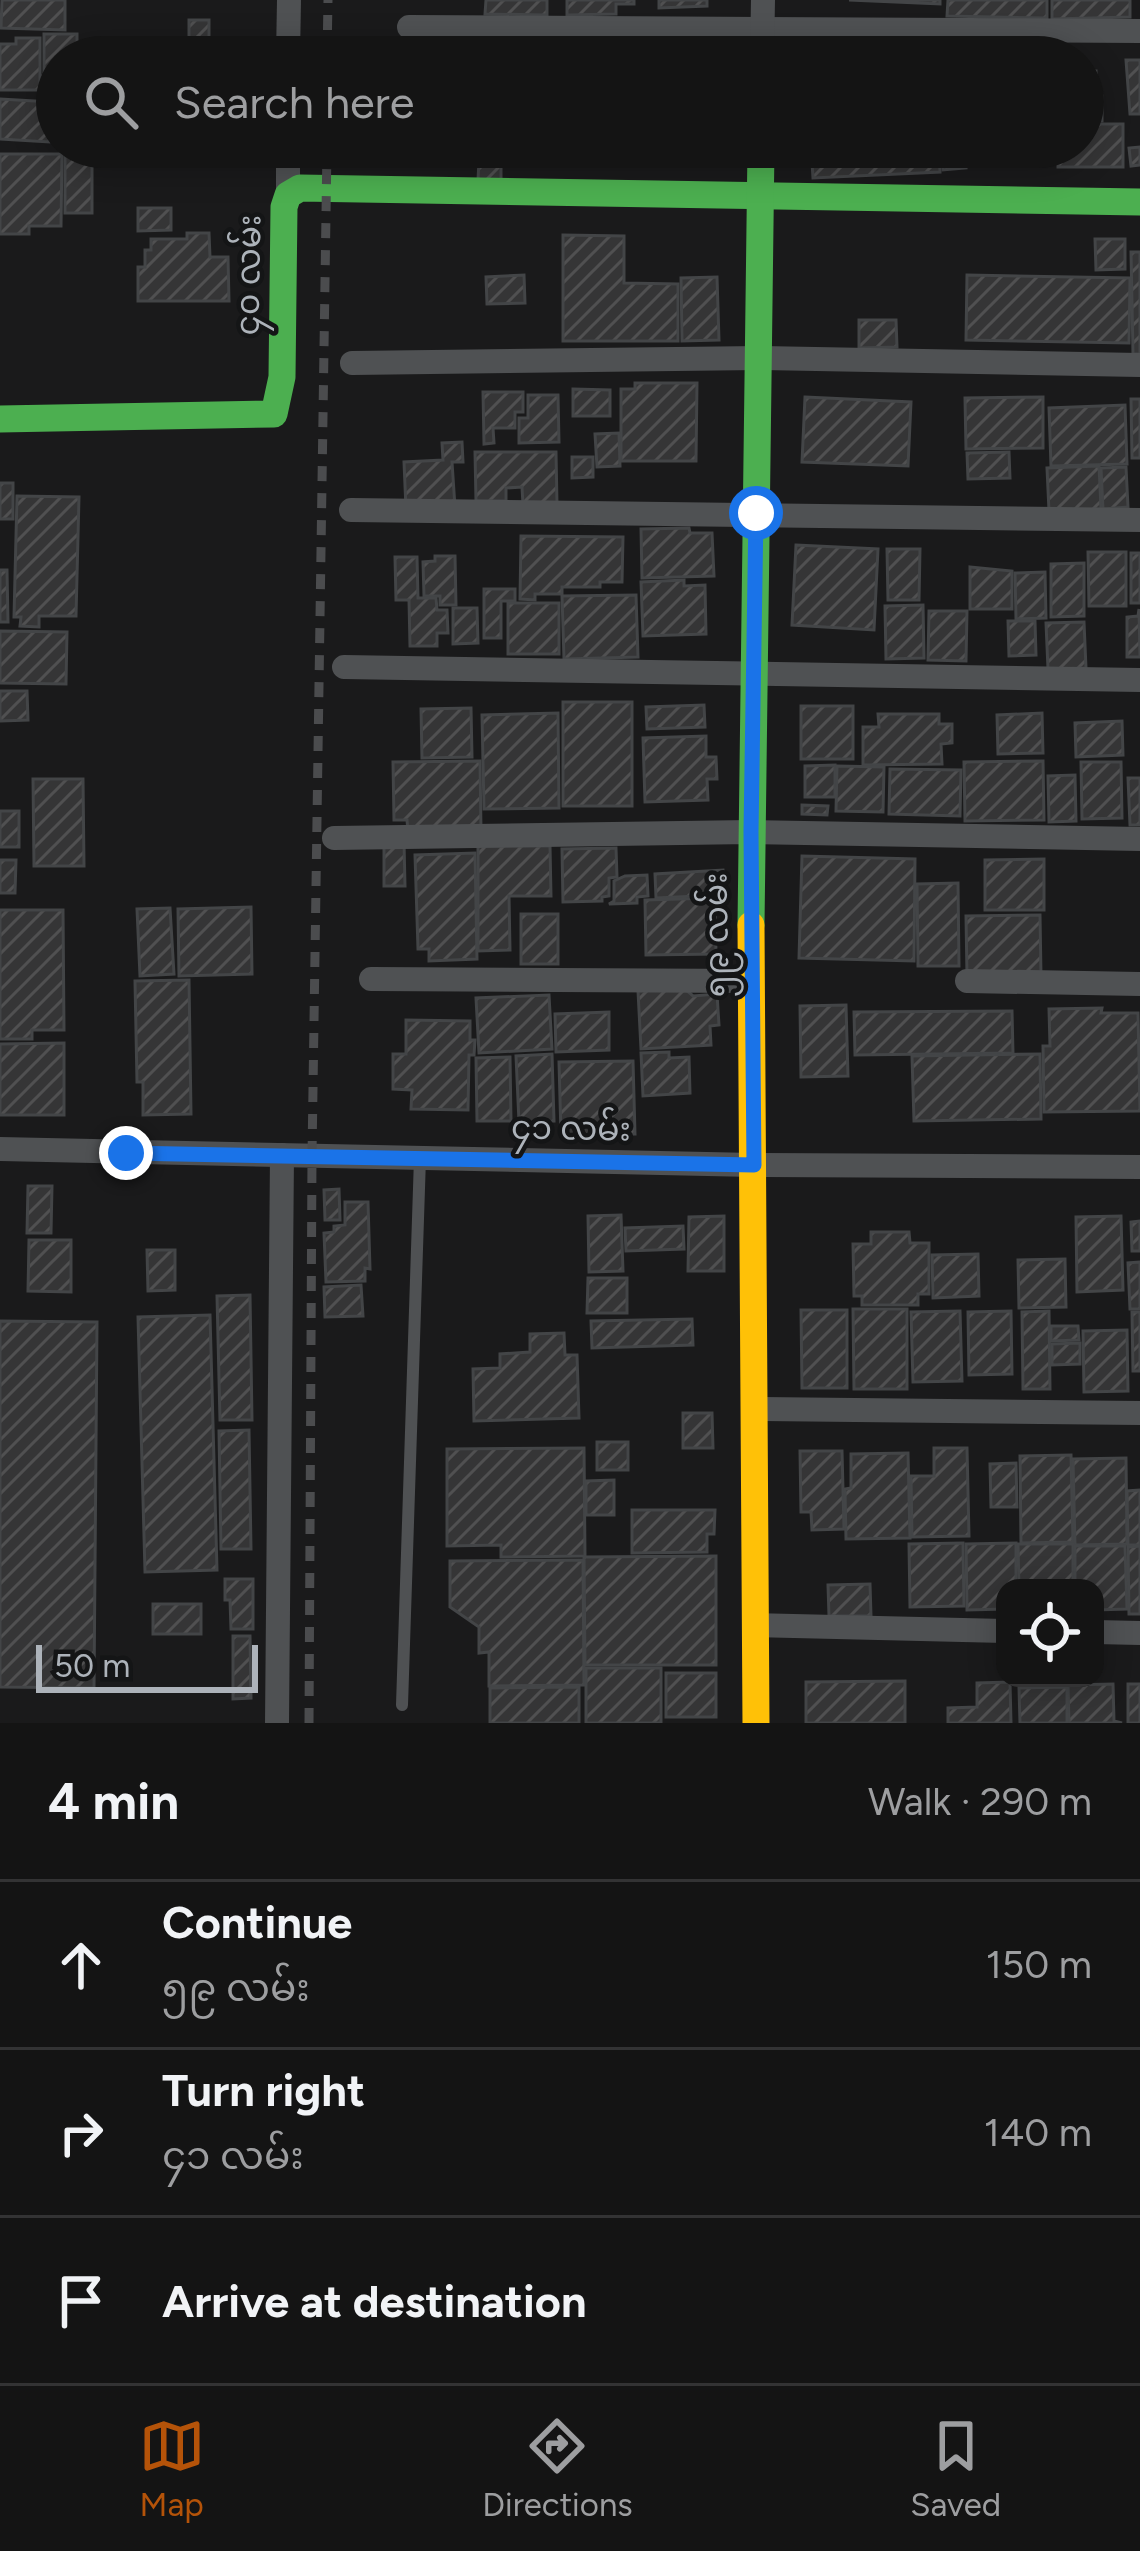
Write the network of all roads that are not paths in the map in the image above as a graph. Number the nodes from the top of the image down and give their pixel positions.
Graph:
1 (289, 0) edge
2 (763, 0) edge
3 (409, 27) dead end
4 (762, 27) junction
5 (1140, 31) edge
6 (288, 36) edge
7 (762, 36) edge
8 (288, 168) edge
9 (761, 168) edge
10 (288, 195) junction
11 (760, 196) junction
12 (1140, 202) edge
13 (759, 358) junction
14 (352, 363) dead end
15 (1140, 365) edge
16 (0, 419) edge
17 (351, 510) dead end
18 (756, 513) junction
19 (1140, 520) edge
20 (344, 668) dead end
21 (753, 675) junction
22 (1140, 680) edge
23 (751, 832) junction
24 (334, 838) dead end
25 (1140, 839) edge
26 (371, 979) dead end
27 (752, 981) junction
28 (967, 981) dead end
29 (1140, 984) edge
30 (0, 1150) edge
31 (282, 1155) junction
32 (420, 1158) junction
33 (754, 1165) junction
34 (1140, 1167) edge
35 (755, 1409) junction
36 (1140, 1413) edge
37 (756, 1625) junction
38 (996, 1630) edge
39 (1104, 1633) edge
40 (1140, 1634) edge
41 (402, 1705) dead end
42 (277, 1723) edge
43 (756, 1723) edge

1 - 6 street
2 - 4 street
3 - 4 street
4 - 5 street
4 - 7 street
8 - 10 street
9 - 11 street, ၅၉ လမ်း
10 - 11 street, ၄၀ လမ်း
10 - 16 street, ၄၀ လမ်း
11 - 12 street, ၄၀ လမ်း
11 - 13 street, ၅၉ လမ်း
13 - 14 street
13 - 15 street
13 - 18 street, ၅၉ လမ်း
17 - 18 street
18 - 19 street
18 - 21 street, ၅၉ လမ်း
20 - 21 street
21 - 22 street
21 - 23 street, ၅၉ လမ်း
23 - 24 street
23 - 25 street
23 - 27 street, ၅၉ လမ်း
26 - 27 street
27 - 33 street, ၅၉ လမ်း
28 - 29 street
30 - 31 street, ၄၁ လမ်း
31 - 32 street, ၄၁ လမ်း
31 - 42 street
32 - 33 street, ၄၁ လမ်း
32 - 41 lane
33 - 34 street, ၄၁ လမ်း
33 - 35 street, ၅၉ လမ်း
35 - 36 street
35 - 37 street, ၅၉ လမ်း
37 - 38 street
37 - 43 street, ၅၉ လမ်း
39 - 40 street

